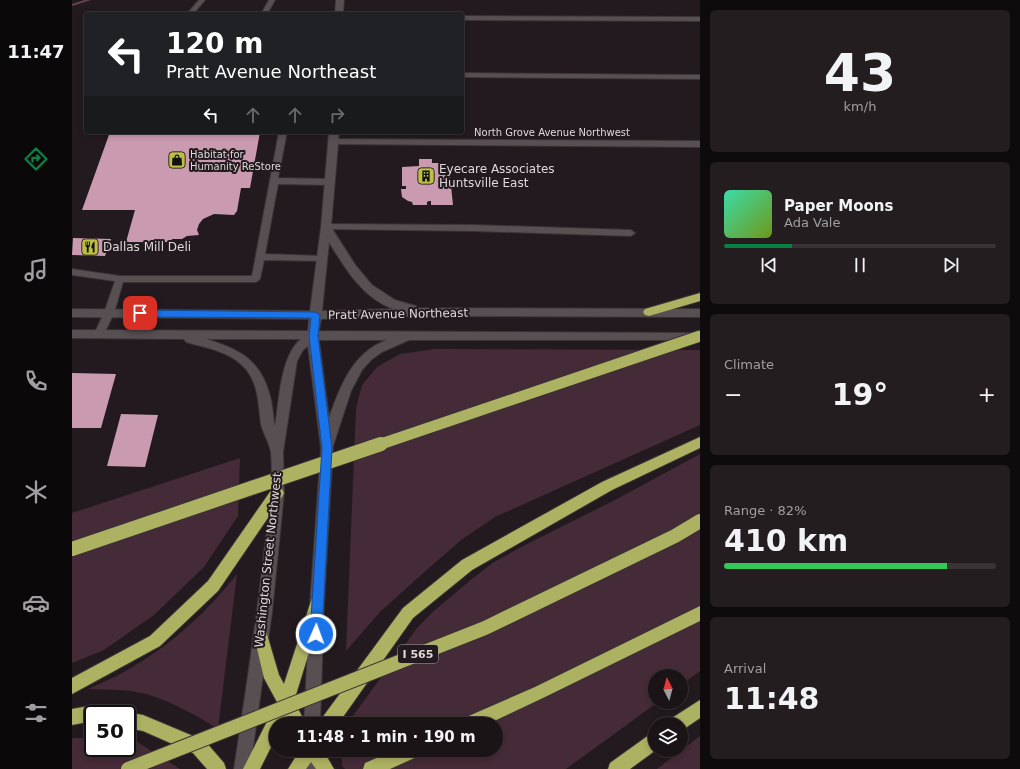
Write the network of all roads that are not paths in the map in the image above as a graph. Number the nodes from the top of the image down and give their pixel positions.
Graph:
1 (202, 0) edge
2 (272, 0) edge
3 (340, 0) edge
4 (192, 12) edge
5 (265, 12) edge
6 (339, 12) edge
7 (464, 18) edge
8 (700, 19) edge
9 (464, 75) edge
10 (700, 77) edge
11 (283, 134) edge
12 (333, 137) edge
13 (700, 144) edge
14 (274, 181) junction
15 (329, 182) junction
16 (326, 227) junction
17 (631, 233) dead end
18 (260, 257) junction
19 (322, 258) junction
20 (72, 272) edge
21 (120, 279) junction
22 (700, 297) edge
23 (422, 312) junction
24 (649, 312) junction
25 (72, 313) edge
26 (109, 313) junction
27 (700, 313) edge
28 (315, 315) junction
29 (72, 334) edge
30 (99, 334) junction
31 (173, 335) junction
32 (313, 336) junction
33 (410, 336) junction
34 (700, 337) edge
35 (700, 442) edge
36 (327, 448) junction
37 (277, 452) junction
38 (277, 493) junction
39 (700, 521) edge
40 (72, 549) edge
41 (317, 604) junction
42 (700, 613) edge
43 (261, 636) junction
44 (72, 686) edge
45 (286, 701) junction
46 (700, 708) edge
47 (84, 715) edge
48 (72, 717) edge
49 (294, 717) edge
50 (312, 717) edge
51 (333, 717) edge
52 (485, 717) edge
53 (688, 717) edge
54 (136, 722) edge
55 (648, 746) edge
56 (305, 757) edge
57 (311, 757) edge
58 (317, 757) edge
59 (398, 757) edge
60 (128, 769) edge
61 (218, 769) edge
62 (242, 769) edge
63 (251, 769) edge
64 (296, 769) edge
65 (310, 769) edge
66 (326, 769) edge
67 (371, 769) edge
68 (616, 769) edge

1 - 4 lane
2 - 5 lane
3 - 6 main road
7 - 8 main road
9 - 10 lane
11 - 14 lane
12 - 13 main road, North Grove Avenue Northwest
12 - 15 main road
14 - 15 lane
14 - 18 lane
15 - 16 main road
16 - 17 lane
16 - 19 main road
16 - 23 main road
18 - 19 lane
18 - 21 lane
19 - 28 main road
20 - 21 lane
21 - 26 lane
22 - 24 highway
23 - 24 main road, Pratt Avenue Northeast
23 - 28 main road, Pratt Avenue Northeast
24 - 27 main road, Pratt Avenue Northeast
25 - 26 main road, Pratt Avenue Northeast
26 - 28 main road, Pratt Avenue Northeast
26 - 30 lane
28 - 32 main road
29 - 30 main road, Pratt Avenue Northeast
30 - 31 main road, Pratt Avenue Northeast
31 - 32 main road, Pratt Avenue Northeast
31 - 37 main road
32 - 33 main road, Pratt Avenue Northeast
32 - 36 main road
32 - 37 main road, Washington Street Northwest
33 - 34 main road, Pratt Avenue Northeast
33 - 36 main road
34 - 40 highway, bridge
35 - 51 highway
36 - 41 main road
37 - 38 main road, Washington Street Northwest
38 - 43 main road, Washington Street Northwest
38 - 44 highway
39 - 60 highway, I 565, bridge
41 - 45 highway
41 - 50 main road
42 - 52 highway
43 - 45 highway
43 - 62 main road, Washington Street Northwest
45 - 49 highway
45 - 63 highway
46 - 53 highway
47 - 48 highway
54 - 61 highway
55 - 68 highway
56 - 64 highway
57 - 65 main road
58 - 66 highway
59 - 67 highway

